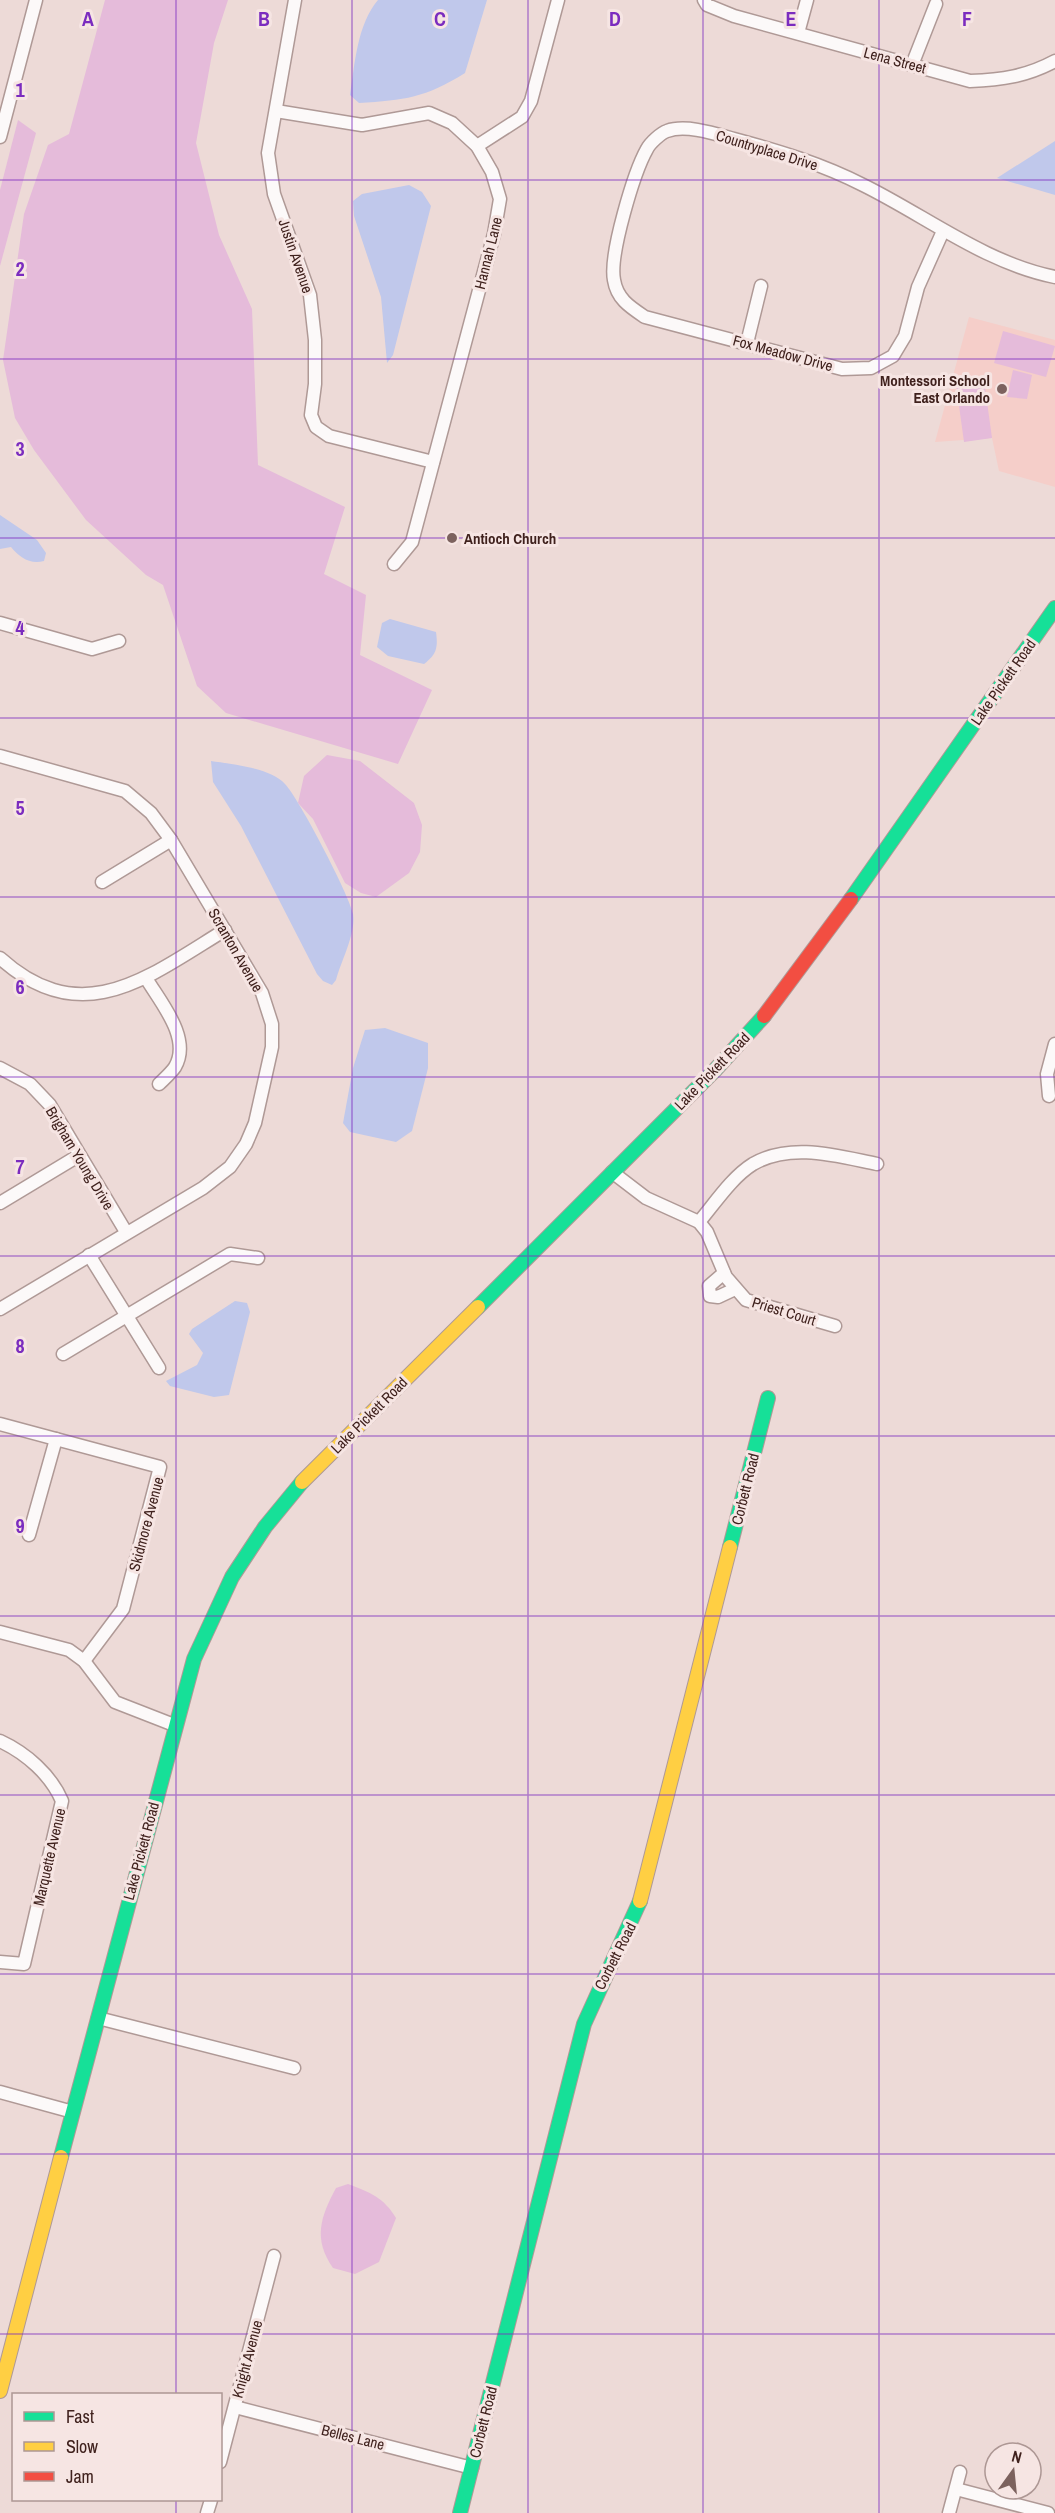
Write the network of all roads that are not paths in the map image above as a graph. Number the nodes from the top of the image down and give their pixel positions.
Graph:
1 (36, 0) edge
2 (295, 0) edge
3 (558, 0) edge
4 (704, 0) edge
5 (807, 0) edge
6 (936, 4) dead end
7 (798, 33) junction
8 (1055, 61) edge
9 (912, 65) junction
10 (276, 111) junction
11 (0, 137) edge
12 (477, 146) junction
13 (943, 231) junction
14 (1055, 278) edge
15 (761, 286) dead end
16 (645, 317) joint
17 (747, 343) junction
18 (433, 462) junction
19 (394, 564) dead end
20 (1055, 608) edge
21 (0, 623) edge
22 (119, 641) dead end
23 (0, 756) edge
24 (171, 840) junction
25 (102, 882) dead end
26 (225, 930) junction
27 (0, 958) edge
28 (146, 978) junction
29 (1055, 1044) edge
30 (0, 1068) edge
31 (159, 1084) dead end
32 (1049, 1096) dead end
33 (78, 1156) junction
34 (877, 1164) dead end
35 (612, 1172) junction
36 (0, 1203) edge
37 (699, 1221) junction
38 (126, 1232) junction
39 (89, 1255) junction
40 (258, 1258) dead end
41 (724, 1273) junction
42 (735, 1289) junction
43 (0, 1309) edge
44 (127, 1316) junction
45 (835, 1326) dead end
46 (63, 1354) dead end
47 (159, 1368) dead end
48 (768, 1398) dead end
49 (0, 1424) edge
50 (56, 1439) junction
51 (29, 1535) dead end
52 (1, 1636) edge
53 (84, 1661) junction
54 (174, 1725) junction
55 (0, 1741) edge
56 (0, 1962) edge
57 (98, 2018) junction
58 (294, 2068) dead end
59 (0, 2092) edge
60 (73, 2112) junction
61 (274, 2256) dead end
62 (0, 2391) edge
63 (235, 2407) junction
64 (222, 2455) edge
65 (472, 2468) junction
66 (960, 2472) dead end
67 (956, 2488) junction
68 (460, 2513) edge
69 (950, 2513) edge
70 (1048, 2513) edge

1 - 11 street
2 - 10 street, Justin Avenue
3 - 12 street
4 - 7 street, Lena Street
5 - 7 street
6 - 9 street
7 - 9 street, Lena Street
8 - 9 street, Lena Street
10 - 12 street, Hannah Lane
10 - 18 street, Justin Avenue
12 - 18 street, Hannah Lane
13 - 14 street, Countryplace Drive
13 - 16 street, Countryplace Drive
13 - 17 street, Fox Meadow Drive
15 - 17 street
16 - 17 street, Fox Meadow Drive
18 - 19 street, Hannah Lane
20 - 35 main road, Lake Pickett Road
21 - 22 street
23 - 24 street, Scranton Avenue
24 - 25 street
24 - 26 street, Scranton Avenue
26 - 28 street
26 - 38 street, Scranton Avenue
27 - 28 street
28 - 31 street
29 - 32 street
30 - 33 street, Brigham Young Drive
33 - 36 street
33 - 38 street, Brigham Young Drive
34 - 37 street
35 - 37 street
35 - 54 main road, Lake Pickett Road
37 - 41 street, Priest Court
38 - 39 street, Scranton Avenue
39 - 43 street, Scranton Avenue
39 - 44 street
40 - 44 street
41 - 42 street, Priest Court
41 - 42 street
42 - 45 street, Priest Court
44 - 46 street
44 - 47 street
48 - 65 main road, Corbett Road
49 - 50 street, Skidmore Avenue
50 - 51 street
50 - 53 street, Skidmore Avenue
52 - 53 street
53 - 54 street
54 - 57 main road, Lake Pickett Road
55 - 56 street, Marquette Avenue
57 - 58 street
57 - 60 main road, Lake Pickett Road
59 - 60 street
60 - 62 main road, Lake Pickett Road
61 - 63 street, Knight Avenue
63 - 64 street, Knight Avenue
63 - 65 street, Belles Lane
65 - 68 main road, Corbett Road
66 - 67 street
67 - 69 street
67 - 70 street

